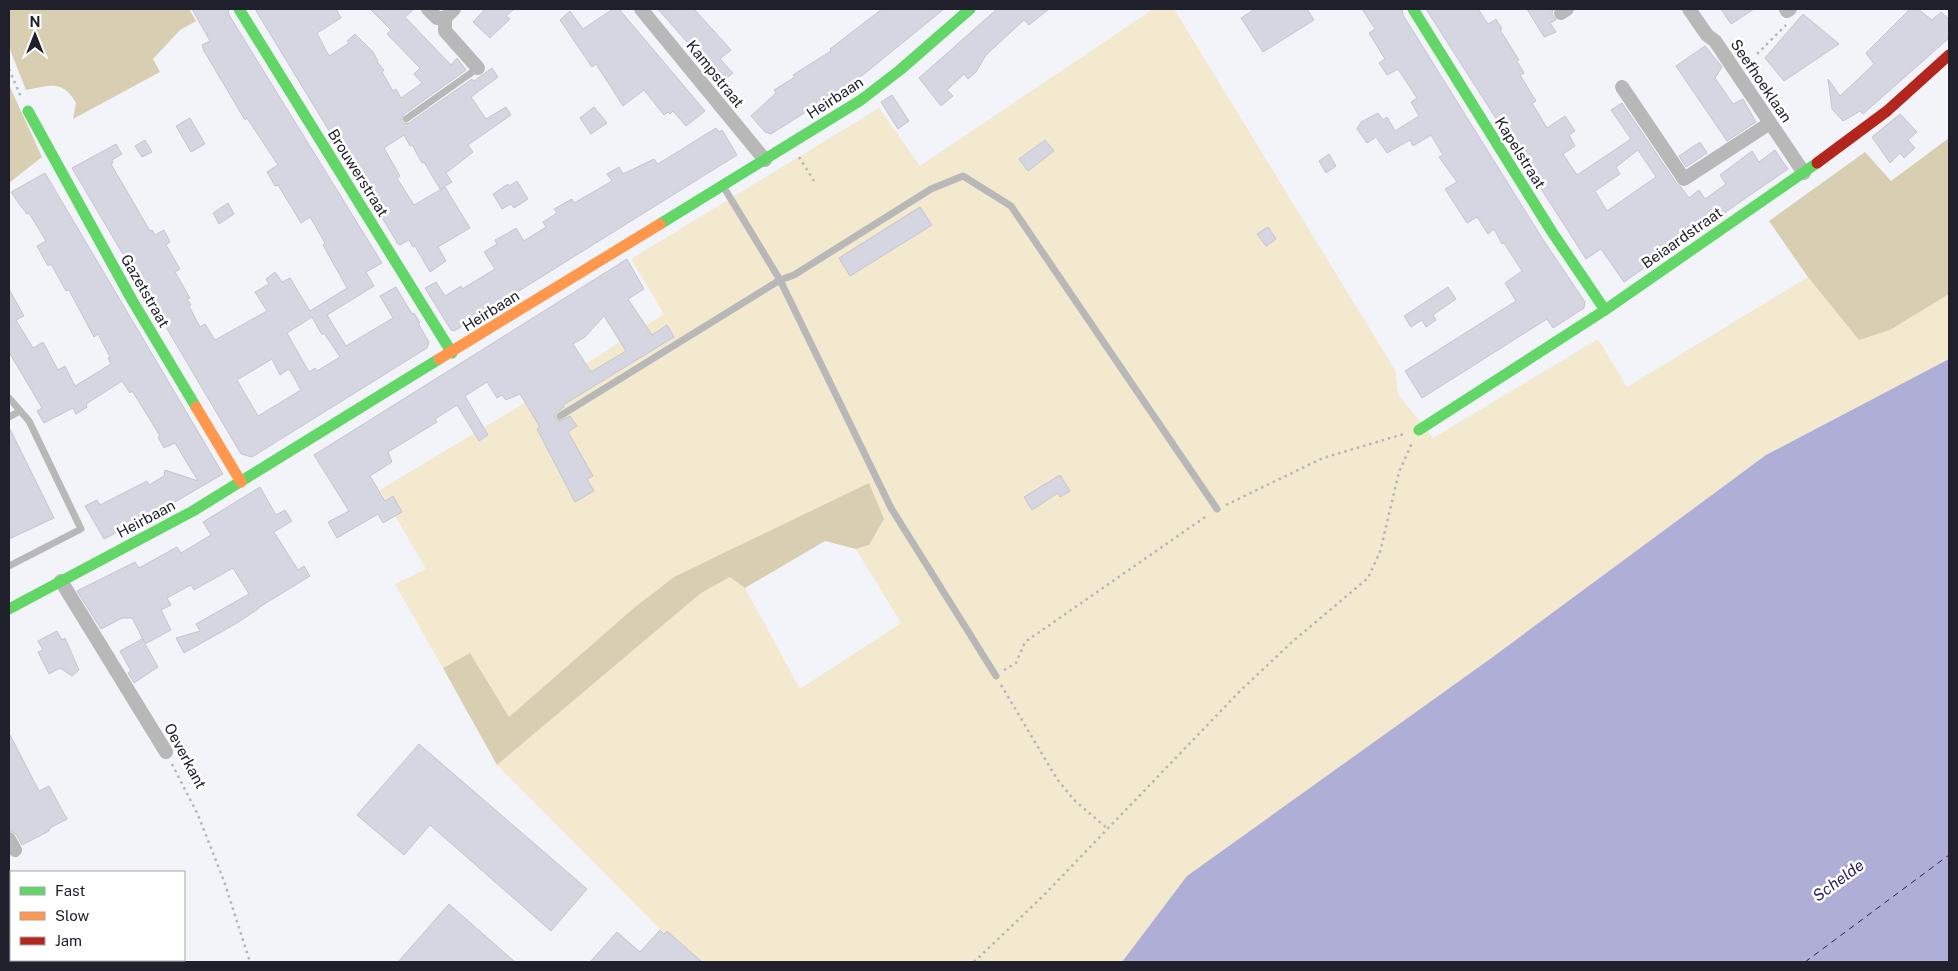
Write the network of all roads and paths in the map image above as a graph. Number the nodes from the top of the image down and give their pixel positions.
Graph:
1 (239, 9) edge
2 (428, 9) edge
3 (641, 9) edge
4 (970, 9) edge
5 (1413, 9) edge
6 (1689, 9) edge
7 (1788, 10) edge
8 (450, 13) edge
9 (1757, 54) dead end
10 (1949, 55) edge
11 (478, 68) joint
12 (9, 69) edge
13 (1622, 87) dead end
14 (28, 111) joint
15 (406, 119) dead end
16 (1770, 123) junction
17 (796, 151) dead end
18 (765, 160) junction
19 (1804, 173) junction
20 (814, 181) dead end
21 (723, 186) junction
22 (780, 280) junction
23 (1605, 310) junction
24 (452, 353) junction
25 (9, 398) edge
26 (20, 411) junction
27 (560, 416) dead end
28 (9, 417) edge
29 (1419, 430) junction
30 (241, 482) junction
31 (1217, 509) junction
32 (9, 566) edge
33 (61, 581) junction
34 (10, 606) edge
35 (996, 676) junction
36 (166, 752) joint
37 (1108, 829) junction
38 (250, 962) edge
39 (974, 962) edge

1 - 24 street, Brouwerstraat
2 - 8 street
3 - 18 street, Kampstraat
4 - 18 street, Heirbaan
5 - 23 street, Kapelstraat
6 - 16 street, Seefhoeklaan
7 - 9 path
8 - 11 street
10 - 19 street, Beiaardstraat
11 - 15 lane
12 - 14 path
13 - 16 street
14 - 30 street, Gazetstraat
16 - 19 street, Seefhoeklaan
17 - 20 path
18 - 21 street, Heirbaan
19 - 23 street, Beiaardstraat
21 - 22 lane
21 - 24 street, Heirbaan
22 - 27 lane
22 - 31 lane
22 - 35 lane
23 - 29 street, Beiaardstraat
24 - 30 street, Heirbaan
25 - 26 lane
26 - 28 lane
26 - 32 lane
29 - 31 path
29 - 37 path
30 - 33 street, Heirbaan
31 - 35 path
33 - 34 street, Heirbaan
33 - 36 street, Oeverkant
35 - 37 path
36 - 38 path, Oeverkant
37 - 39 path

